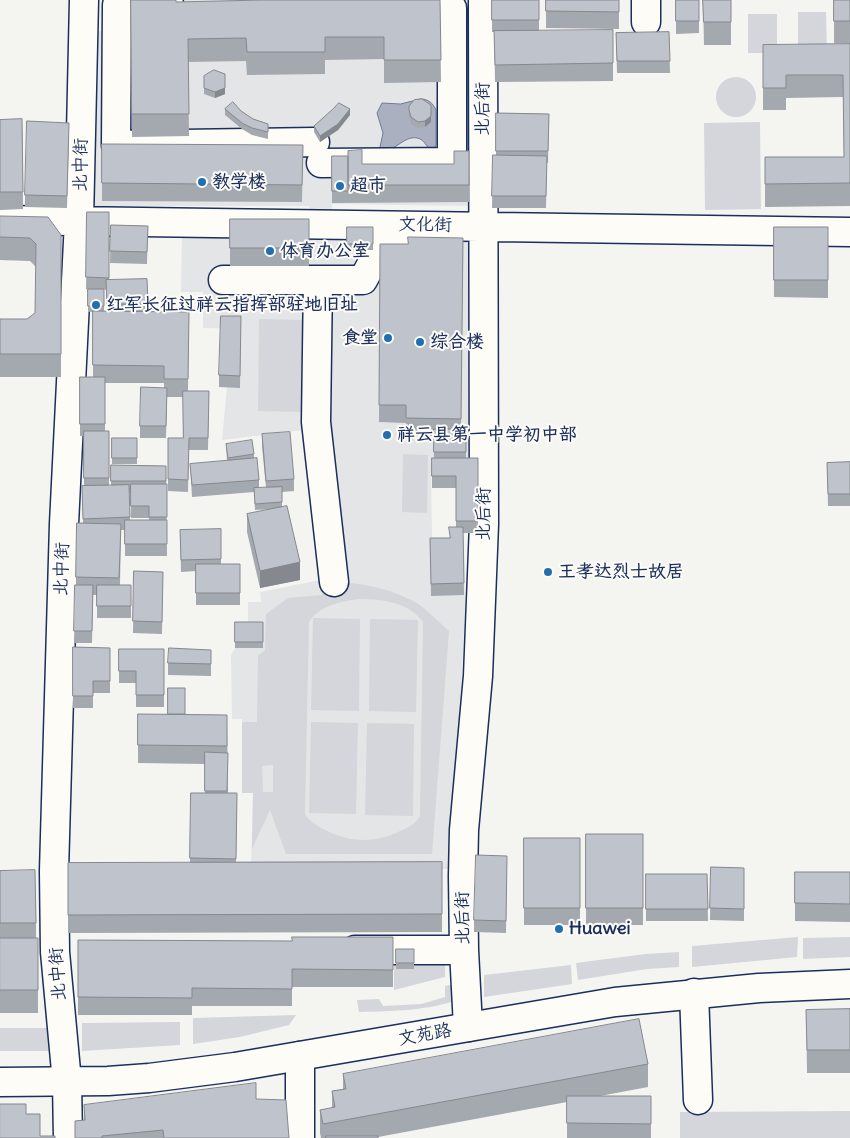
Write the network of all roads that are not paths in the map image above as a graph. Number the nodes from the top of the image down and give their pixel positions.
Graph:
1 (84, 0) edge
2 (425, 0) edge
3 (445, 0) edge
4 (483, 0) edge
5 (196, 4) edge
6 (0, 220) edge
7 (80, 220) junction
8 (474, 226) junction
9 (850, 232) edge
10 (224, 280) dead end
11 (318, 280) junction
12 (334, 582) dead end
13 (27, 871) edge
14 (54, 871) junction
15 (334, 950) edge
16 (464, 950) junction
17 (28, 952) edge
18 (65, 952) junction
19 (850, 984) edge
20 (694, 993) junction
21 (468, 1027) junction
22 (300, 1056) junction
23 (0, 1082) edge
24 (67, 1082) junction
25 (698, 1100) dead end
26 (68, 1138) edge
27 (300, 1138) edge

1 - 7 street, 北中街
2 - 3 street
3 - 5 street
4 - 8 street, 北后街
6 - 7 street, 文化街
7 - 8 street, 文化街
7 - 14 street, 北中街
8 - 9 street, 文化街
8 - 11 street
8 - 16 street, 北后街
10 - 11 street
11 - 12 street
13 - 14 street
14 - 18 street, 北中街
15 - 16 street
16 - 21 street, 北后街
17 - 18 street
18 - 24 street, 北中街
19 - 20 street, 文苑路
20 - 21 street, 文苑路
20 - 25 street
21 - 22 street, 文苑路
22 - 24 street, 文苑路
22 - 27 street
23 - 24 street, 文苑路
24 - 26 street, 北中街

